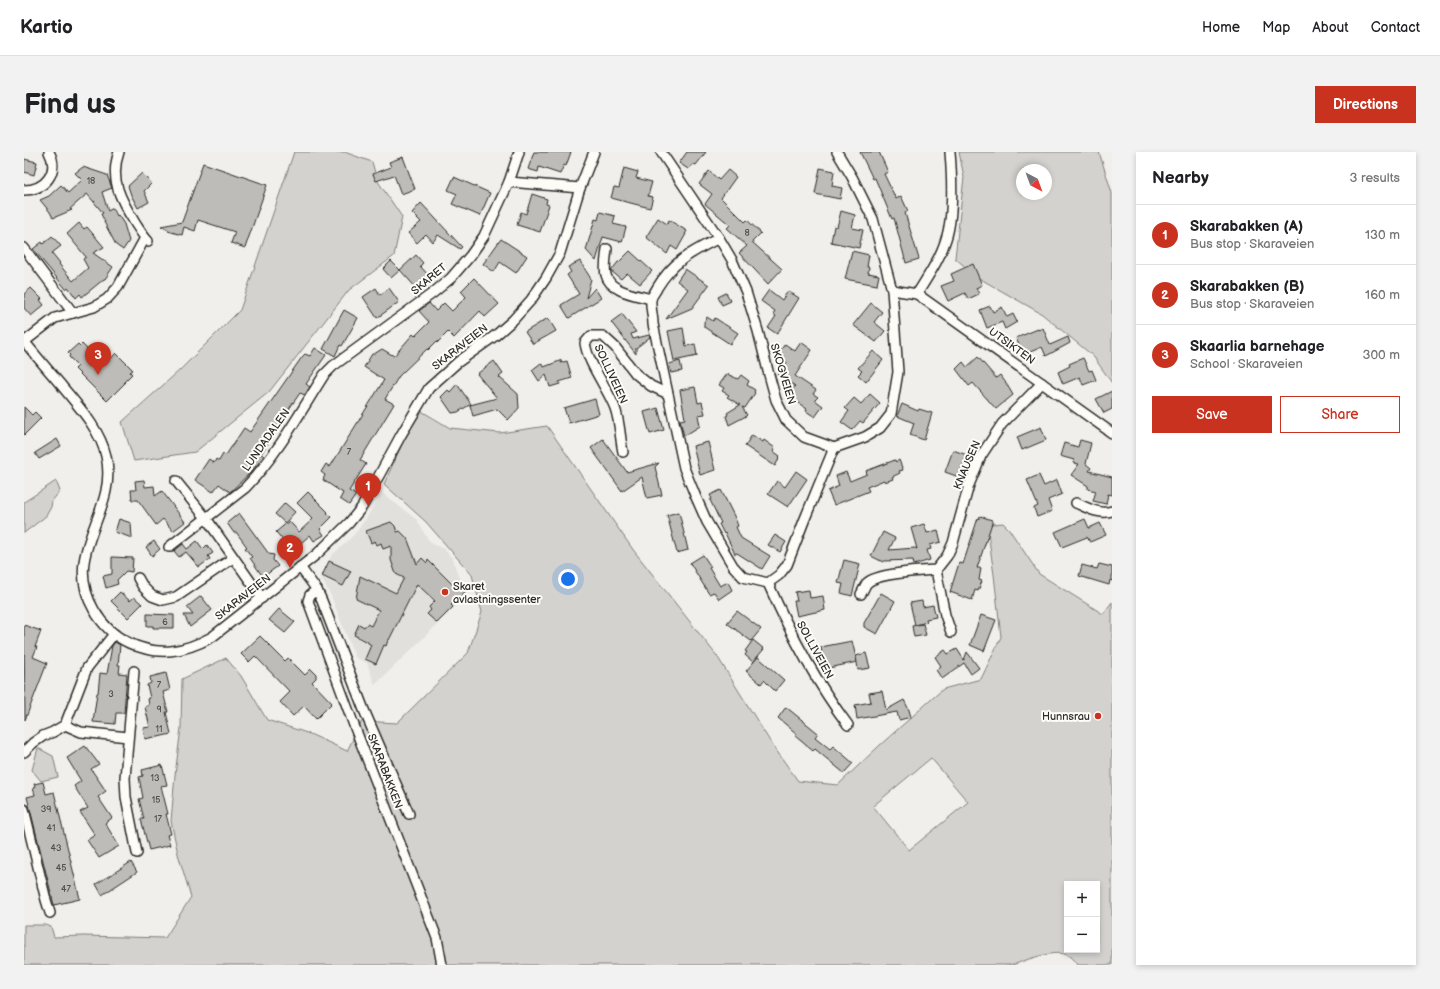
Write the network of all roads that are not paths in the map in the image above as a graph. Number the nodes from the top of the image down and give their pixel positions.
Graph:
1 (49, 152) edge
2 (119, 152) edge
3 (519, 152) edge
4 (594, 152) edge
5 (661, 152) edge
6 (837, 152) edge
7 (950, 152) edge
8 (509, 182) junction
9 (580, 188) junction
10 (24, 190) edge
11 (719, 238) junction
12 (24, 248) edge
13 (607, 250) dead end
14 (892, 290) junction
15 (917, 294) junction
16 (651, 299) junction
17 (73, 312) junction
18 (24, 341) edge
19 (333, 366) joint
20 (1042, 383) junction
21 (668, 394) junction
22 (1112, 433) edge
23 (834, 448) junction
24 (623, 452) dead end
25 (176, 481) dead end
26 (1076, 503) dead end
27 (1112, 511) edge
28 (206, 518) junction
29 (169, 547) dead end
30 (233, 558) junction
31 (300, 567) junction
32 (936, 570) junction
33 (138, 578) dead end
34 (768, 583) junction
35 (317, 590) junction
36 (861, 594) dead end
37 (262, 598) junction
38 (951, 632) dead end
39 (114, 634) junction
40 (134, 671) dead end
41 (65, 725) junction
42 (848, 725) dead end
43 (128, 738) junction
44 (24, 752) edge
45 (24, 809) edge
46 (409, 814) dead end
47 (137, 853) dead end
48 (50, 913) dead end
49 (442, 965) edge

1 - 10 street
2 - 17 street
3 - 8 street, SKARET
4 - 9 street, SKARAVEIEN
5 - 11 street, SKOGVEIEN
6 - 14 street
7 - 15 street
8 - 9 street
8 - 19 street, SKARET
9 - 31 street, SKARAVEIEN
11 - 16 street
11 - 23 street, SKOGVEIEN
12 - 17 street
13 - 16 street
14 - 15 street, UTSIKTEN
14 - 23 street
15 - 20 street, UTSIKTEN
16 - 21 street
17 - 18 street
18 - 39 street, SKARAVEIEN
19 - 28 street, LUNDADALEN
20 - 22 street, UTSIKTEN
20 - 32 street, KNAUSEN
21 - 24 street, SOLLIVEIEN
21 - 34 street
23 - 34 street
25 - 28 street
26 - 27 street
28 - 29 street, LUNDADALEN
28 - 30 street
30 - 33 street
30 - 37 street
31 - 35 street, SKARABAKKEN
31 - 37 street, SKARAVEIEN
32 - 36 street
32 - 38 street
34 - 42 street, SOLLIVEIEN
35 - 46 street, SKARABAKKEN
35 - 49 street, SKARABAKKEN
37 - 39 street, SKARAVEIEN
39 - 41 street
40 - 43 street
41 - 43 street
41 - 44 street
43 - 47 street
45 - 48 street

